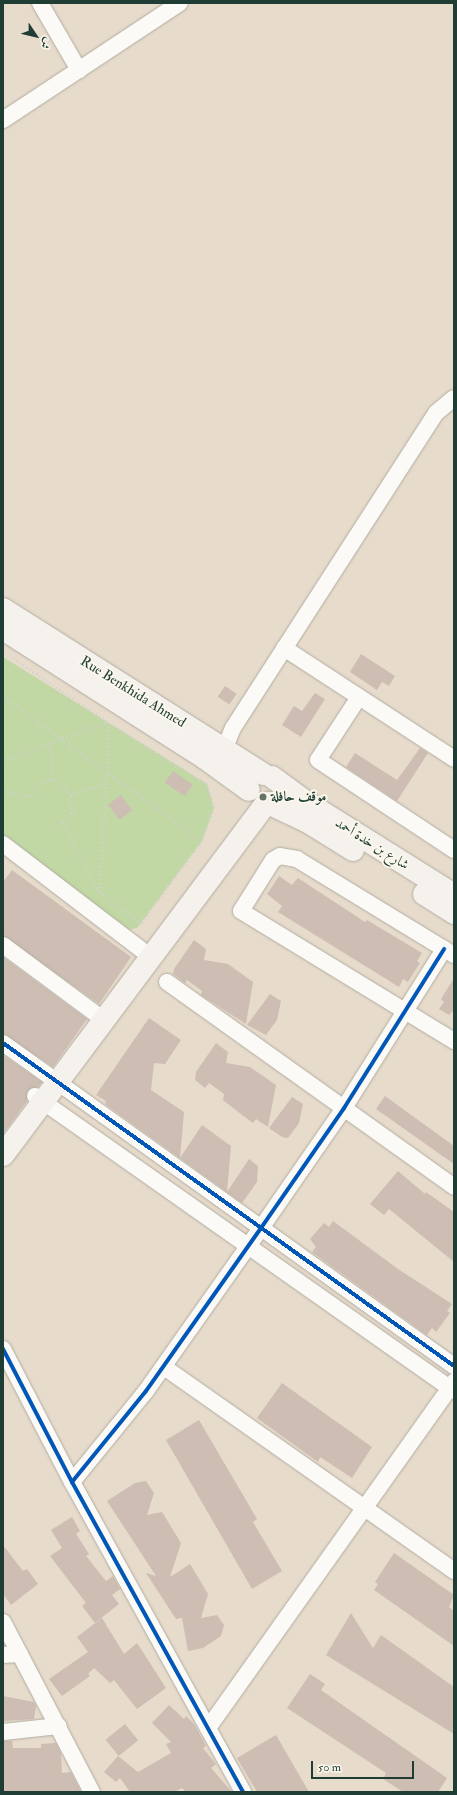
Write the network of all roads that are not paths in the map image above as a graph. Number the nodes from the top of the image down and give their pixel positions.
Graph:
1 (40, 3) edge
2 (180, 3) edge
3 (79, 70) junction
4 (3, 120) edge
5 (454, 398) edge
6 (3, 610) edge
7 (3, 629) edge
8 (284, 648) junction
9 (359, 697) junction
10 (224, 750) junction
11 (454, 759) edge
12 (262, 790) junction
13 (3, 844) edge
14 (454, 850) edge
15 (454, 895) edge
16 (454, 913) edge
17 (3, 946) edge
18 (449, 952) edge
19 (147, 954) junction
20 (167, 982) dead end
21 (405, 1011) junction
22 (96, 1014) junction
23 (454, 1041) edge
24 (3, 1043) edge
25 (54, 1080) junction
26 (39, 1099) junction
27 (344, 1108) junction
28 (8, 1138) edge
29 (3, 1155) edge
30 (454, 1187) edge
31 (261, 1228) junction
32 (248, 1246) junction
33 (3, 1350) edge
34 (454, 1366) edge
35 (164, 1367) junction
36 (453, 1387) edge
37 (72, 1482) junction
38 (365, 1507) junction
39 (454, 1571) edge
40 (3, 1622) edge
41 (20, 1654) junction
42 (3, 1655) edge
43 (59, 1726) junction
44 (208, 1728) junction
45 (3, 1732) edge
46 (92, 1792) edge
47 (243, 1792) edge

1 - 3 street
2 - 3 street
3 - 4 street
5 - 8 street
6 - 10 main road, Rue Benkhida Ahmed
7 - 12 main road
8 - 9 street
8 - 10 street
9 - 11 street
9 - 14 street
10 - 12 main road, Rue Benkhida Ahmed
12 - 15 main road, شارع بن خدة أحمد
12 - 16 main road
12 - 19 main road
13 - 19 street
17 - 22 street
18 - 21 street
18 - 21 street
19 - 22 main road
19 - 25 main road
20 - 27 street
21 - 23 street
21 - 27 street
22 - 25 main road
24 - 25 street
25 - 26 main road
25 - 31 street
26 - 28 main road
26 - 32 street
27 - 30 street
27 - 31 street
28 - 29 main road
31 - 32 street
31 - 34 street
32 - 35 street
32 - 36 street
33 - 37 street
35 - 37 street
35 - 38 street
36 - 38 street
37 - 44 street
38 - 39 street
38 - 44 street
40 - 41 street
41 - 42 street
41 - 43 street
43 - 45 street
43 - 46 street
44 - 47 street

